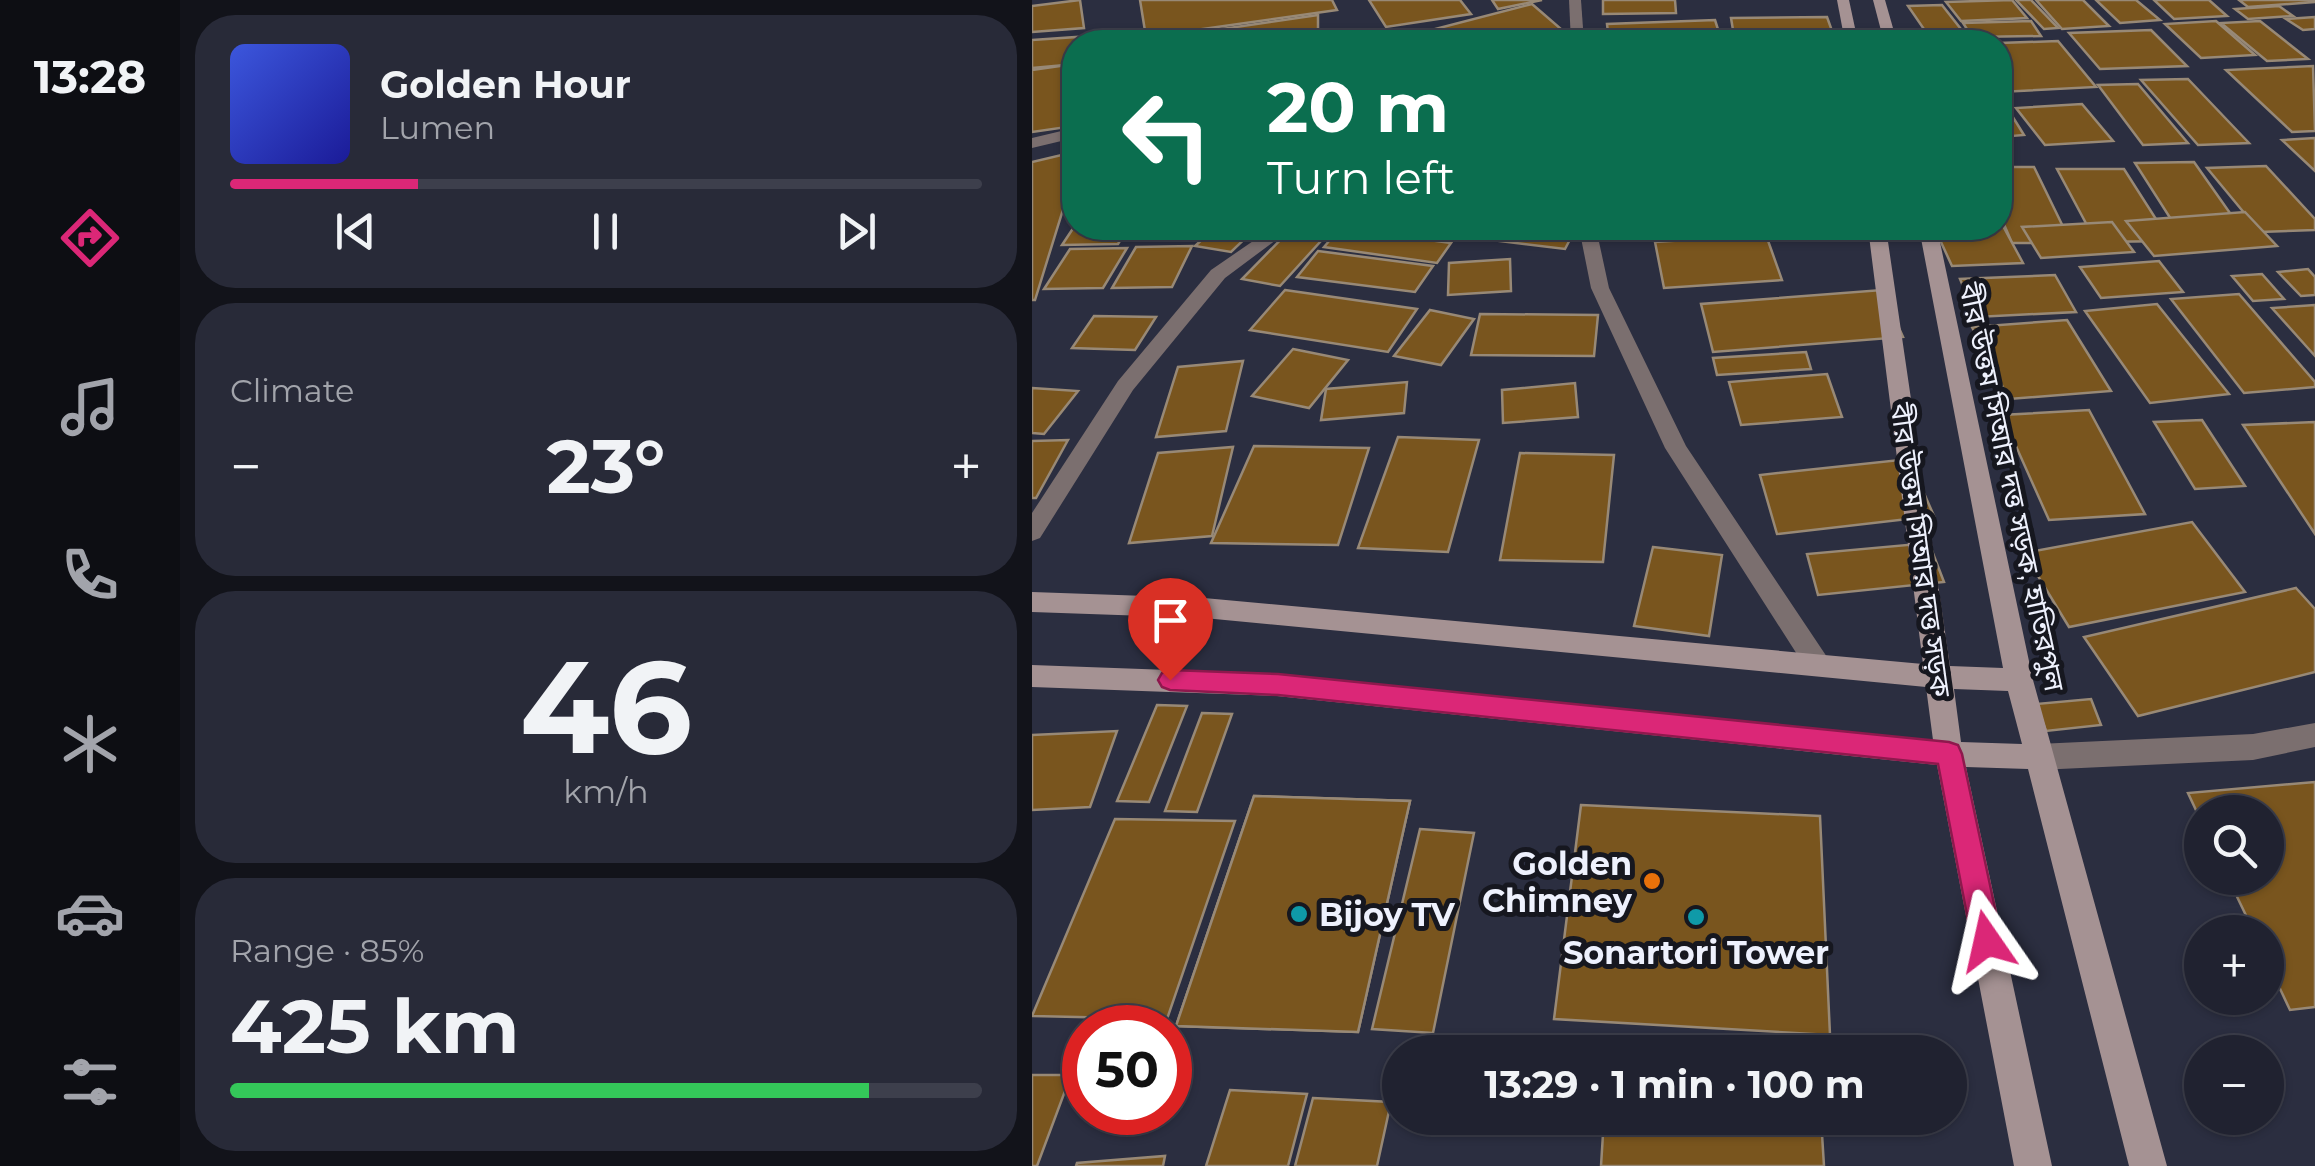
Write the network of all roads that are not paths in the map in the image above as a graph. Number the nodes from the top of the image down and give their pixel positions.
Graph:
1 (1575, 0) edge
2 (1843, 0) edge
3 (1880, 0) edge
4 (1116, 24) dead end
5 (1116, 30) edge
6 (1577, 30) edge
7 (1849, 30) edge
8 (1888, 30) edge
9 (1062, 136) edge
10 (1032, 144) edge
11 (1265, 240) edge
12 (1590, 240) edge
13 (1878, 240) edge
14 (1930, 240) edge
15 (1032, 532) edge
16 (1032, 602) edge
17 (1818, 665) junction
18 (1032, 676) edge
19 (1938, 677) junction
20 (2020, 680) junction
21 (2314, 736) edge
22 (1949, 754) junction
23 (2038, 758) junction
24 (2033, 1166) edge
25 (2148, 1166) edge

1 - 6 street
2 - 7 main road
3 - 8 main road
4 - 5 street
9 - 10 street
11 - 15 street
12 - 17 street
13 - 19 main road, বীর উত্তম সিআর দত্ত সড়ক
14 - 20 main road, বীর উত্তম সিআর দত্ত সড়ক, হাতিরপুল
16 - 17 main road
17 - 19 main road
18 - 22 main road
19 - 20 main road
19 - 22 main road, বীর উত্তম সিআর দত্ত সড়ক
20 - 23 main road, বীর উত্তম সিআর দত্ত সড়ক, হাতিরপুল
21 - 23 street
22 - 23 main road
22 - 24 main road, বীর উত্তম সিআর দত্ত সড়ক
23 - 25 main road

